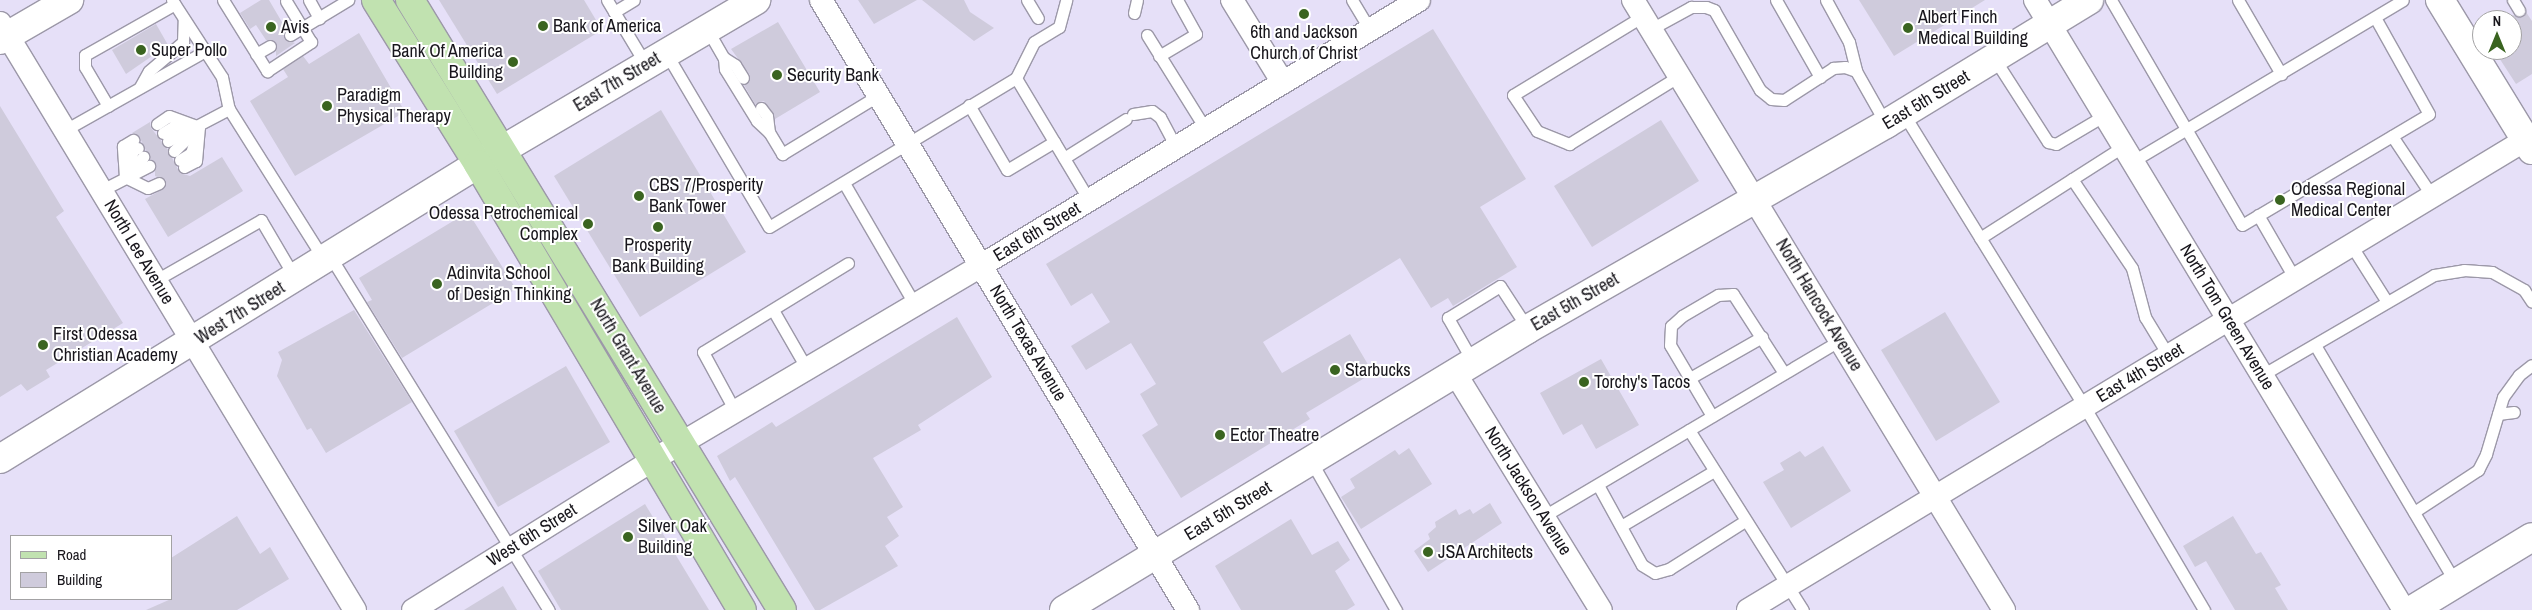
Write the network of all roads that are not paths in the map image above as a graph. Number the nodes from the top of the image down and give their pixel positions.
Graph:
1 (69, 0) edge
2 (223, 0) edge
3 (308, 0) edge
4 (348, 0) edge
5 (376, 0) edge
6 (410, 0) edge
7 (607, 0) edge
8 (634, 0) edge
9 (756, 0) edge
10 (821, 0) edge
11 (1027, 0) edge
12 (1066, 0) edge
13 (1137, 0) edge
14 (1177, 0) edge
15 (1232, 0) edge
16 (1352, 0) edge
17 (1419, 0) edge
18 (1776, 0) edge
19 (1826, 0) edge
20 (2035, 0) edge
21 (2089, 0) edge
22 (2111, 0) edge
23 (2238, 0) edge
24 (2403, 0) edge
25 (2440, 0) edge
26 (286, 1) edge
27 (174, 2) edge
28 (1710, 3) edge
29 (330, 4) edge
30 (614, 12) junction
31 (1134, 13) dead end
32 (1643, 15) edge
33 (318, 18) junction
34 (1038, 18) dead end
35 (184, 19) junction
36 (2376, 19) junction
37 (2050, 24) junction
38 (301, 28) junction
39 (707, 29) junction
40 (1370, 30) junction
41 (3, 33) edge
42 (290, 35) dead end
43 (1147, 35) dead end
44 (270, 46) dead end
45 (205, 51) junction
46 (256, 54) junction
47 (1159, 56) junction
48 (724, 58) junction
49 (1994, 58) junction
50 (656, 59) junction
51 (1856, 71) junction
52 (2281, 74) junction
53 (1679, 76) junction
54 (1820, 77) junction
55 (743, 78) dead end
56 (1016, 78) junction
57 (1283, 83) junction
58 (140, 87) junction
59 (879, 95) junction
60 (969, 105) junction
61 (108, 106) junction
62 (761, 108) dead end
63 (229, 109) junction
64 (2105, 115) junction
65 (1895, 119) junction
66 (199, 127) junction
67 (1205, 128) junction
68 (2187, 129) junction
69 (65, 130) junction
70 (769, 132) junction
71 (2392, 136) junction
72 (908, 142) junction
73 (1054, 142) junction
74 (2530, 142) edge
75 (171, 146) junction
76 (1176, 147) junction
77 (502, 150) junction
78 (2128, 153) junction
79 (1064, 158) junction
80 (146, 162) junction
81 (478, 164) junction
82 (125, 177) junction
83 (2072, 179) junction
84 (844, 183) junction
85 (102, 190) junction
86 (2432, 196) junction
87 (1089, 200) junction
88 (1754, 200) junction
89 (2258, 215) junction
90 (1980, 238) junction
91 (2351, 245) junction
92 (327, 258) junction
93 (848, 263) dead end
94 (982, 265) junction
95 (295, 278) junction
96 (2295, 279) junction
97 (156, 280) junction
98 (2387, 302) junction
99 (2532, 302) edge
100 (915, 305) junction
101 (772, 310) junction
102 (2229, 319) junction
103 (1528, 329) junction
104 (1762, 337) junction
105 (1840, 340) junction
106 (193, 342) junction
107 (2315, 344) junction
108 (2168, 355) junction
109 (2532, 365) edge
110 (1465, 368) junction
111 (807, 369) junction
112 (1784, 373) junction
113 (2262, 375) junction
114 (1690, 378) junction
115 (2084, 406) junction
116 (735, 412) junction
117 (2514, 412) dead end
118 (2498, 414) junction
119 (1712, 416) junction
120 (1689, 430) junction
121 (681, 444) junction
122 (0, 459) edge
123 (651, 461) junction
124 (1311, 461) junction
125 (1714, 470) junction
126 (1598, 485) junction
127 (1935, 496) junction
128 (2414, 512) junction
129 (1544, 516) junction
130 (1745, 521) junction
131 (1621, 526) junction
132 (2532, 537) edge
133 (512, 548) junction
134 (1154, 556) junction
135 (2456, 583) junction
136 (1789, 586) junction
137 (355, 610) edge
138 (413, 610) edge
139 (549, 610) edge
140 (742, 610) edge
141 (782, 610) edge
142 (1064, 610) edge
143 (1188, 610) edge
144 (1396, 610) edge
145 (1601, 610) edge
146 (1748, 610) edge
147 (1803, 610) edge
148 (2004, 610) edge
149 (2204, 610) edge
150 (2404, 610) edge
151 (2412, 610) edge

1 - 41 street
2 - 46 lane
3 - 33 lane
4 - 29 lane
5 - 81 main road, North Grant Avenue
6 - 77 main road, North Grant Avenue
7 - 30 lane
8 - 30 lane
9 - 39 street, East 7th Street
10 - 59 street, North Texas Avenue
11 - 34 lane
12 - 56 lane
13 - 31 lane
14 - 47 lane
15 - 57 street
16 - 40 lane
17 - 40 street, East 6th Street
18 - 54 lane
19 - 51 lane
20 - 37 street, North Tom Green Avenue
21 - 37 street, East 5th Street
22 - 68 lane
23 - 52 lane
24 - 36 lane
25 - 74 street
26 - 38 lane
27 - 35 lane
27 - 61 lane
28 - 32 lane
28 - 54 lane
29 - 33 lane
30 - 50 lane
32 - 53 street, North Hancock Avenue
32 - 53 lane
33 - 38 lane
35 - 45 lane
35 - 58 lane
36 - 52 lane
36 - 71 lane
37 - 49 street, East 5th Street
37 - 64 street, North Tom Green Avenue
38 - 42 lane
38 - 46 lane
39 - 48 lane
39 - 50 street, East 7th Street
40 - 57 street, East 6th Street
41 - 69 street, North Lee Avenue
43 - 47 lane
44 - 46 lane
45 - 58 lane
45 - 63 lane
47 - 67 lane
48 - 55 lane
48 - 70 lane
49 - 64 lane
49 - 65 street, East 5th Street
50 - 77 street, East 7th Street
50 - 84 lane
51 - 54 lane
51 - 65 lane
52 - 68 lane
53 - 88 street, North Hancock Avenue
56 - 60 lane
56 - 73 lane
57 - 67 street, East 6th Street
58 - 61 lane
59 - 70 lane
59 - 72 street, North Texas Avenue
60 - 72 lane
60 - 73 lane
61 - 69 lane
62 - 70 lane
63 - 66 lane
63 - 92 lane
64 - 78 street, North Tom Green Avenue
65 - 88 street, East 5th Street
65 - 90 lane
66 - 75 lane
66 - 75 lane
66 - 75 lane
67 - 76 street, East 6th Street
68 - 78 lane
68 - 89 lane
69 - 85 street, North Lee Avenue
71 - 86 lane
71 - 89 lane
72 - 84 lane
72 - 94 street, North Texas Avenue
73 - 79 lane
74 - 86 street, East 4th Street
76 - 79 lane
76 - 87 street, East 6th Street
77 - 81 street, East 7th Street
77 - 121 main road, North Grant Avenue
78 - 83 lane
78 - 102 street, North Tom Green Avenue
79 - 87 lane
80 - 82 lane
80 - 82 lane
80 - 82 lane
81 - 92 street, West 7th Street
81 - 123 main road, North Grant Avenue
82 - 85 lane
83 - 90 lane
83 - 108 lane
84 - 100 lane
85 - 97 street, North Lee Avenue
86 - 91 street, East 4th Street
87 - 94 street, East 6th Street
88 - 103 street, East 5th Street
88 - 105 street, North Hancock Avenue
89 - 96 lane
90 - 115 lane
91 - 96 street, East 4th Street
91 - 98 lane
92 - 95 street, West 7th Street
92 - 133 lane
93 - 101 lane
94 - 100 street, East 6th Street
94 - 134 street, North Texas Avenue
95 - 97 lane
95 - 106 street, West 7th Street
96 - 102 street, East 4th Street
97 - 106 street, North Lee Avenue
98 - 99 lane
98 - 107 lane
100 - 111 street, East 6th Street
101 - 111 lane
101 - 116 lane
102 - 108 street, East 4th Street
102 - 113 street, North Tom Green Avenue
103 - 110 street, East 5th Street
103 - 110 lane
104 - 112 lane
104 - 114 lane
104 - 114 lane
105 - 112 lane
105 - 127 street, North Hancock Avenue
106 - 122 street, West 7th Street
106 - 137 street, North Lee Avenue
107 - 113 lane
107 - 128 lane
108 - 115 street, East 4th Street
109 - 118 lane
110 - 124 street, East 5th Street
110 - 129 street, North Jackson Avenue
111 - 116 street, East 6th Street
112 - 119 lane
113 - 150 street, North Tom Green Avenue
114 - 119 lane
115 - 127 street, East 4th Street
115 - 149 lane
116 - 121 street, East 6th Street
117 - 118 lane
118 - 128 lane
119 - 120 lane
120 - 125 lane
120 - 126 lane
121 - 123 street, East 6th Street
121 - 141 main road, North Grant Avenue
123 - 133 street, West 6th Street
123 - 140 main road, North Grant Avenue
124 - 134 street, East 5th Street
124 - 144 lane
125 - 130 lane
125 - 131 lane
126 - 129 lane
126 - 131 lane
127 - 136 street, East 4th Street
127 - 148 street, North Hancock Avenue
128 - 135 lane
129 - 145 street, North Jackson Avenue
130 - 131 lane
130 - 136 lane
132 - 135 street
133 - 138 street, West 6th Street
133 - 139 lane
134 - 142 street, East 5th Street
134 - 143 street, North Texas Avenue
135 - 151 street
136 - 146 street, East 4th Street
136 - 147 lane

